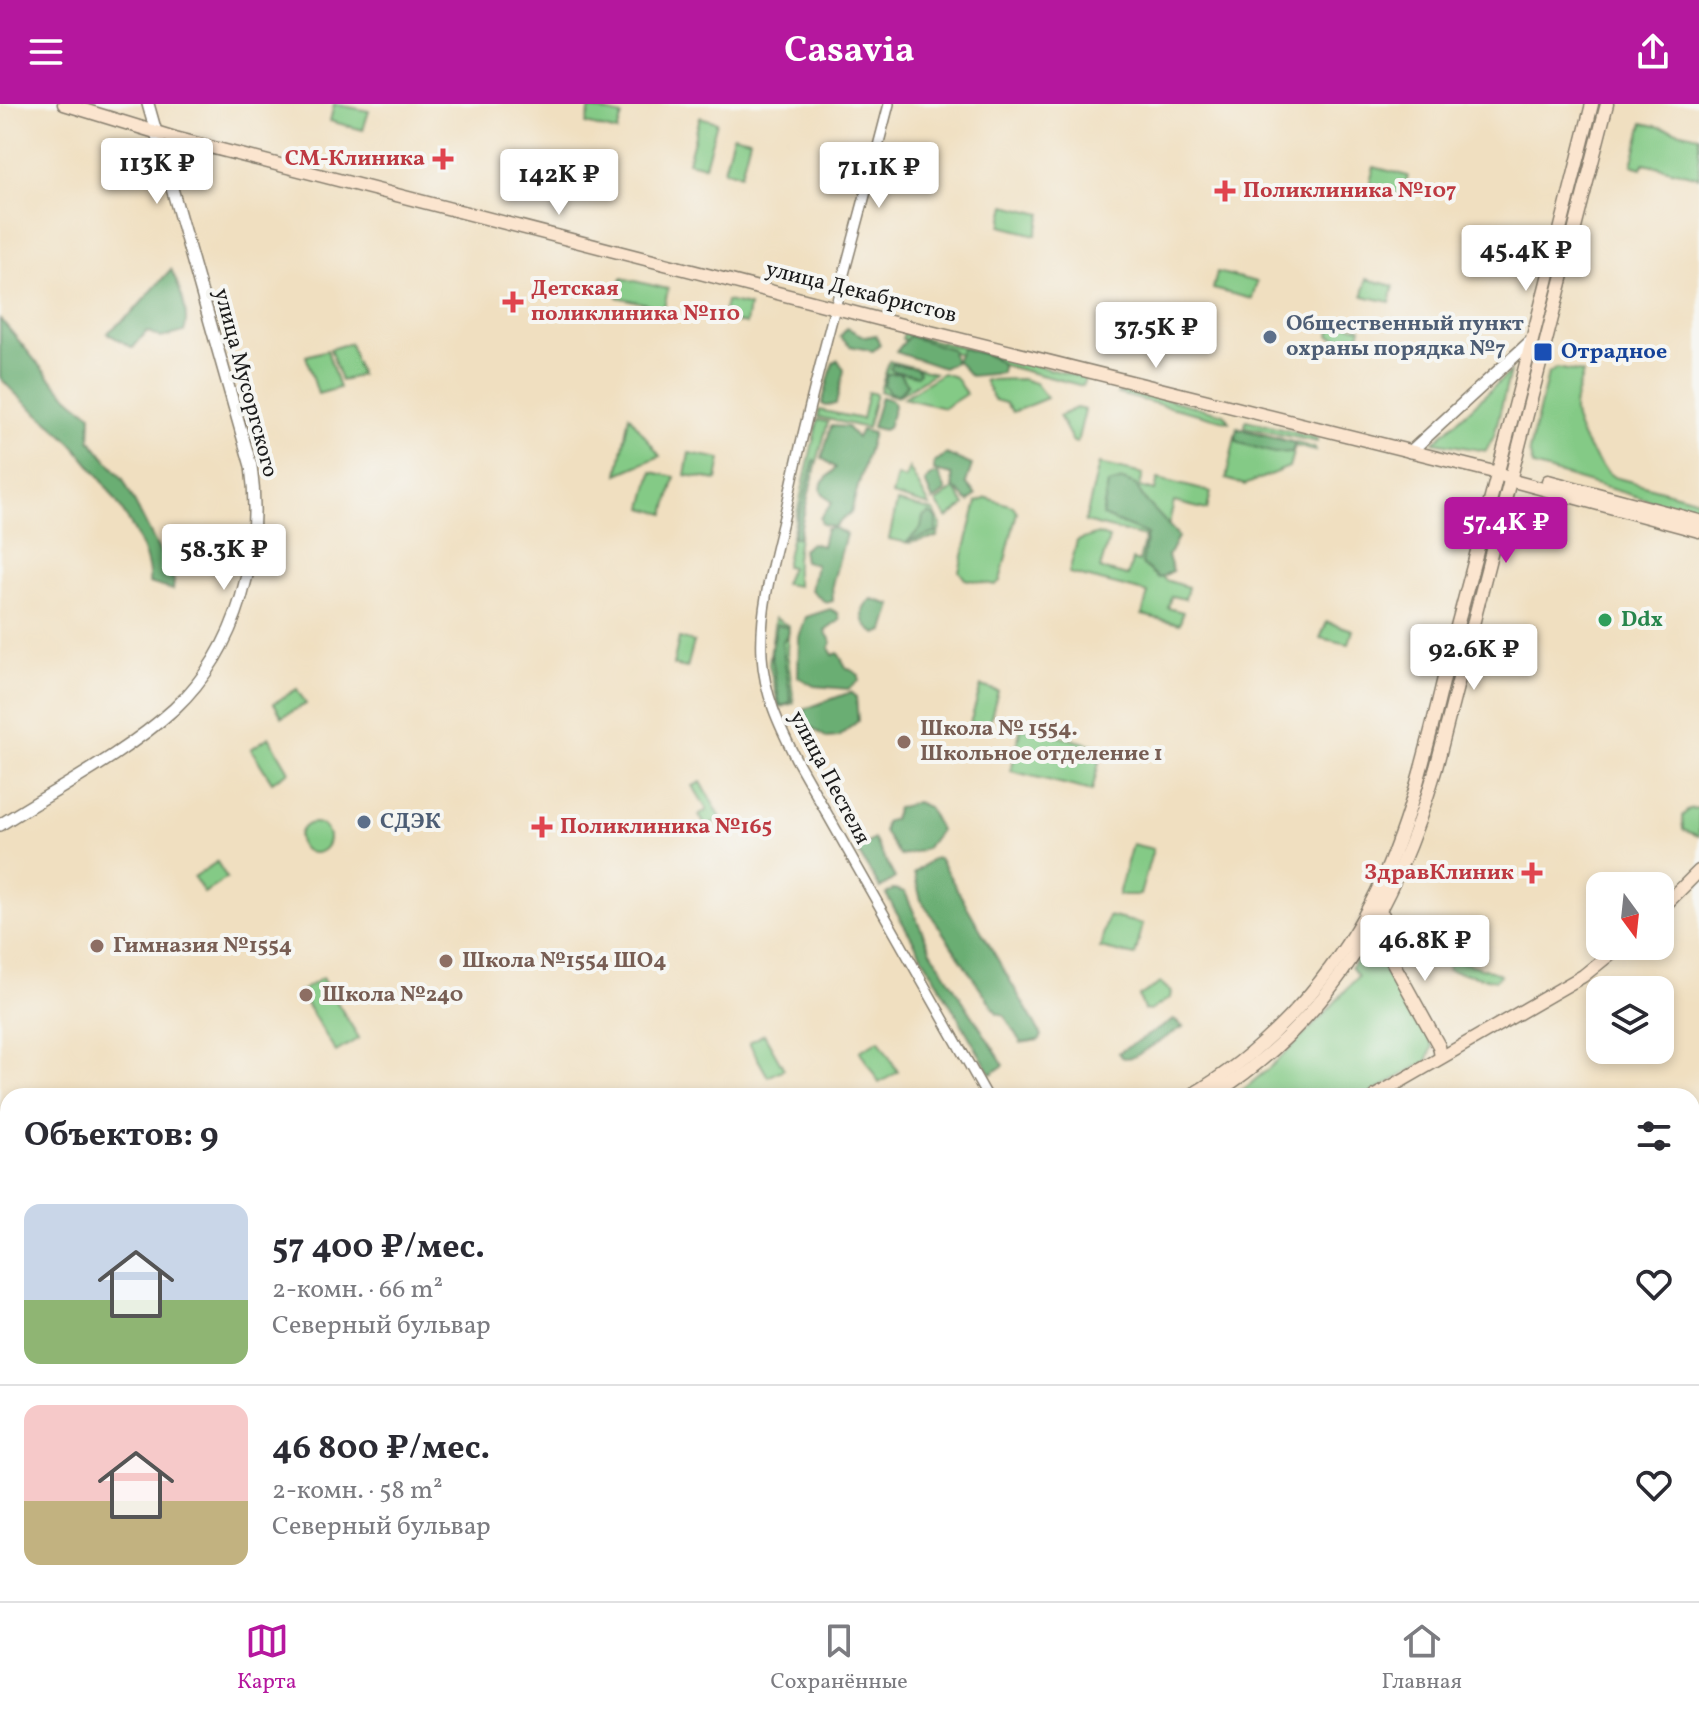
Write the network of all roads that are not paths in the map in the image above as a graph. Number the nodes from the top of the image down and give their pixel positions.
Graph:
1 (64, 104) edge
2 (148, 104) edge
3 (889, 104) edge
4 (1592, 104) edge
5 (1607, 104) edge
6 (154, 132) junction
7 (837, 308) junction
8 (1532, 340) junction
9 (1410, 452) junction
10 (1504, 474) junction
11 (1699, 521) edge
12 (1699, 531) edge
13 (0, 825) edge
14 (1699, 871) edge
15 (1674, 896) edge
16 (1384, 910) junction
17 (1603, 960) edge
18 (1441, 1057) junction
19 (982, 1088) edge
20 (1204, 1088) edge
21 (1222, 1088) edge
22 (1389, 1088) edge

1 - 6 main road, улица Декабристов
2 - 6 street, улица Мусоргского
3 - 7 street, улица Пестеля
4 - 8 main road
5 - 10 main road
6 - 7 main road, улица Декабристов
6 - 13 street, улица Мусоргского
7 - 9 main road, улица Декабристов
7 - 19 street, улица Пестеля
8 - 9 street
8 - 10 main road
9 - 10 main road, улица Декабристов
10 - 11 main road, улица Декабристов
10 - 12 main road, улица Декабристов
10 - 16 main road
10 - 20 main road
14 - 15 main road
16 - 18 main road
16 - 21 main road
17 - 18 main road
18 - 22 main road

